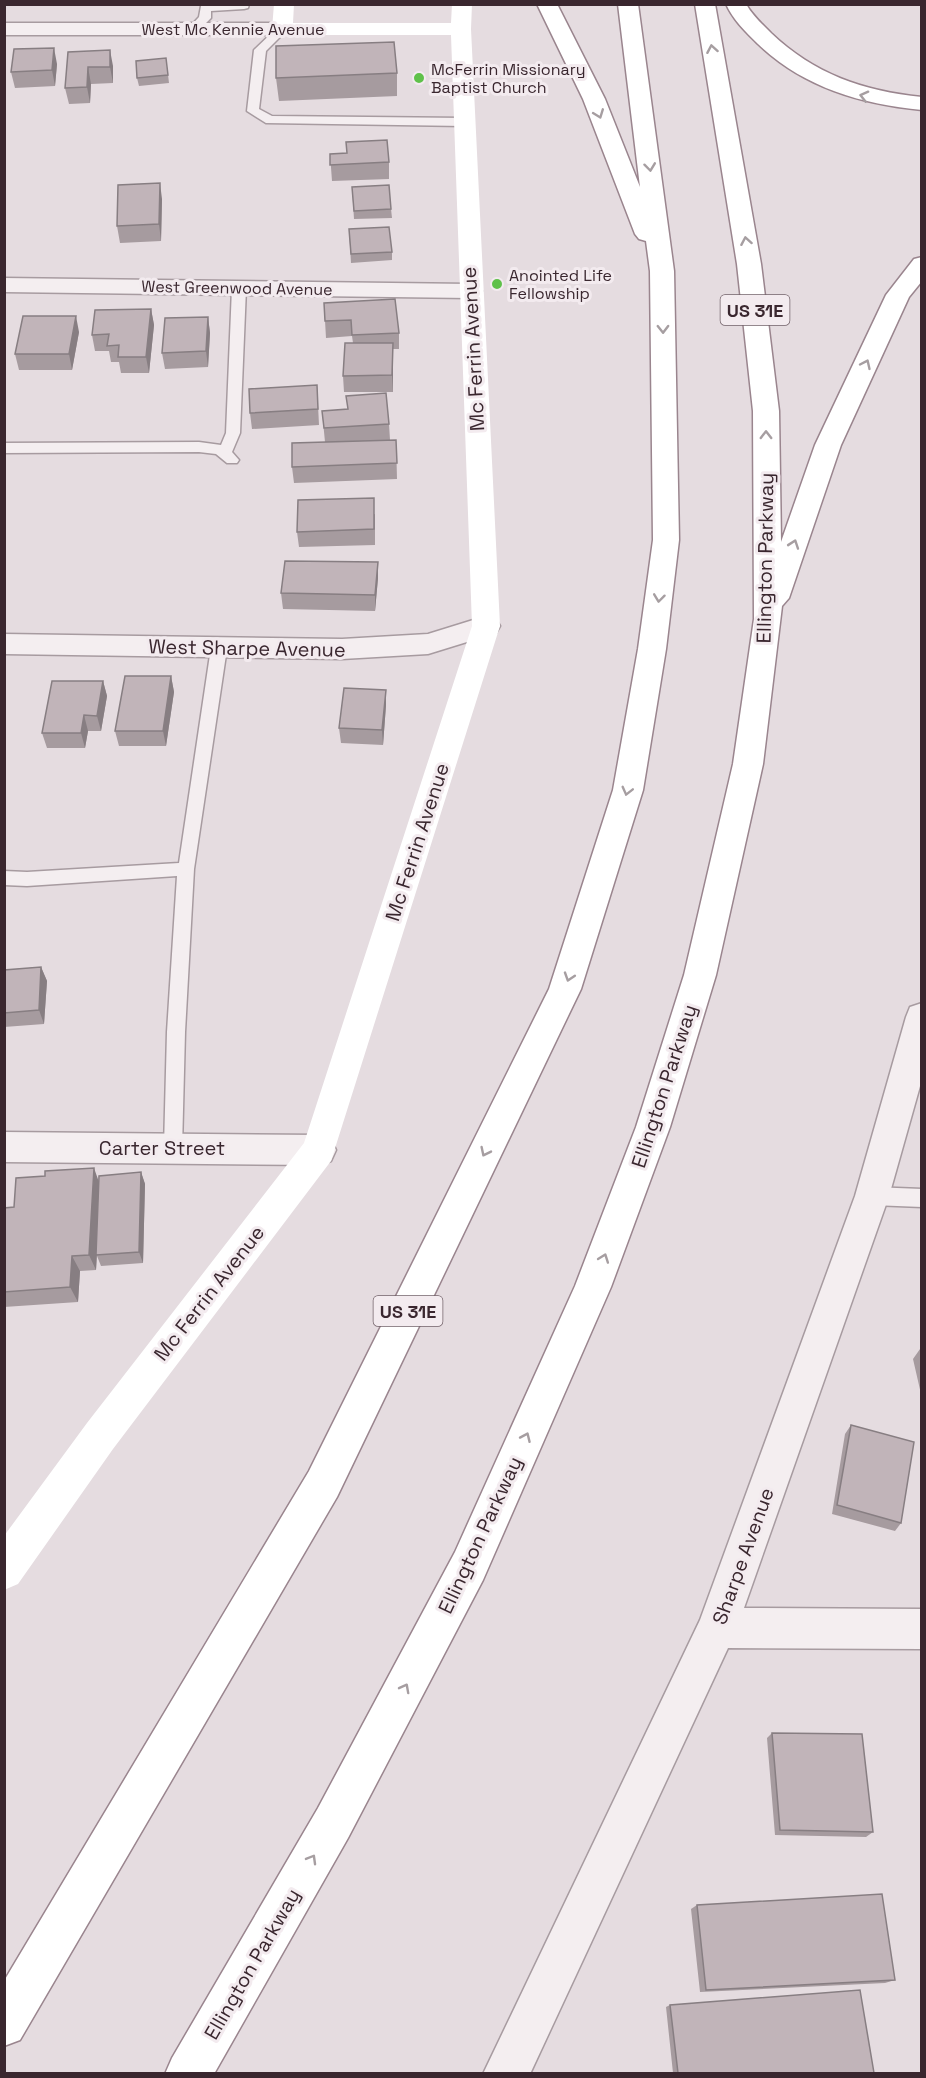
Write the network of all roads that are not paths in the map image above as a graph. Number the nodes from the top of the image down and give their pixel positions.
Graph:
1 (284, 4) edge
2 (547, 4) edge
3 (628, 4) edge
4 (705, 4) edge
5 (736, 4) edge
6 (244, 5) edge
7 (461, 17) edge
8 (4, 29) edge
9 (250, 29) junction
10 (282, 29) junction
11 (193, 30) junction
12 (921, 104) edge
13 (464, 122) junction
14 (921, 264) edge
15 (662, 271) junction
16 (4, 285) edge
17 (239, 288) junction
18 (470, 291) junction
19 (4, 448) edge
20 (768, 620) junction
21 (486, 626) junction
22 (4, 644) edge
23 (219, 648) junction
24 (186, 869) junction
25 (4, 878) edge
26 (921, 1017) edge
27 (4, 1147) edge
28 (172, 1148) junction
29 (320, 1150) junction
30 (872, 1196) junction
31 (921, 1198) edge
32 (4, 1570) edge
33 (717, 1628) junction
34 (921, 1629) edge
35 (4, 2024) edge
36 (188, 2073) edge
37 (506, 2073) edge

1 - 10 main road
2 -> 15 main road
3 -> 15 main road, US 31E
20 -> 4 main road, Ellington Parkway / US 31E
12 -> 5 main road
6 - 9 lane
6 - 11 lane
7 - 10 main road, West Mc Kennie Avenue
7 - 13 main road, Mc Ferrin Avenue
8 - 11 street, West Mc Kennie Avenue
9 - 10 street, West Mc Kennie Avenue
9 - 11 street, West Mc Kennie Avenue
10 - 13 lane
13 - 18 main road, Mc Ferrin Avenue
20 -> 14 main road
15 -> 35 main road, US 31E
16 - 17 street, West Greenwood Avenue
17 - 18 street, West Greenwood Avenue
17 - 19 lane
18 - 21 main road, Mc Ferrin Avenue
36 -> 20 main road, Ellington Parkway / US 31E
21 - 23 street, West Sharpe Avenue
21 - 29 main road, Mc Ferrin Avenue
22 - 23 street, West Sharpe Avenue
23 - 24 lane
24 - 25 lane
24 - 28 lane
26 - 30 street, Sharpe Avenue
27 - 28 street, Carter Street
28 - 29 street, Carter Street
29 - 32 main road, Mc Ferrin Avenue
30 - 31 lane
30 - 33 street, Sharpe Avenue
33 - 34 street
33 - 37 street, Sharpe Avenue

